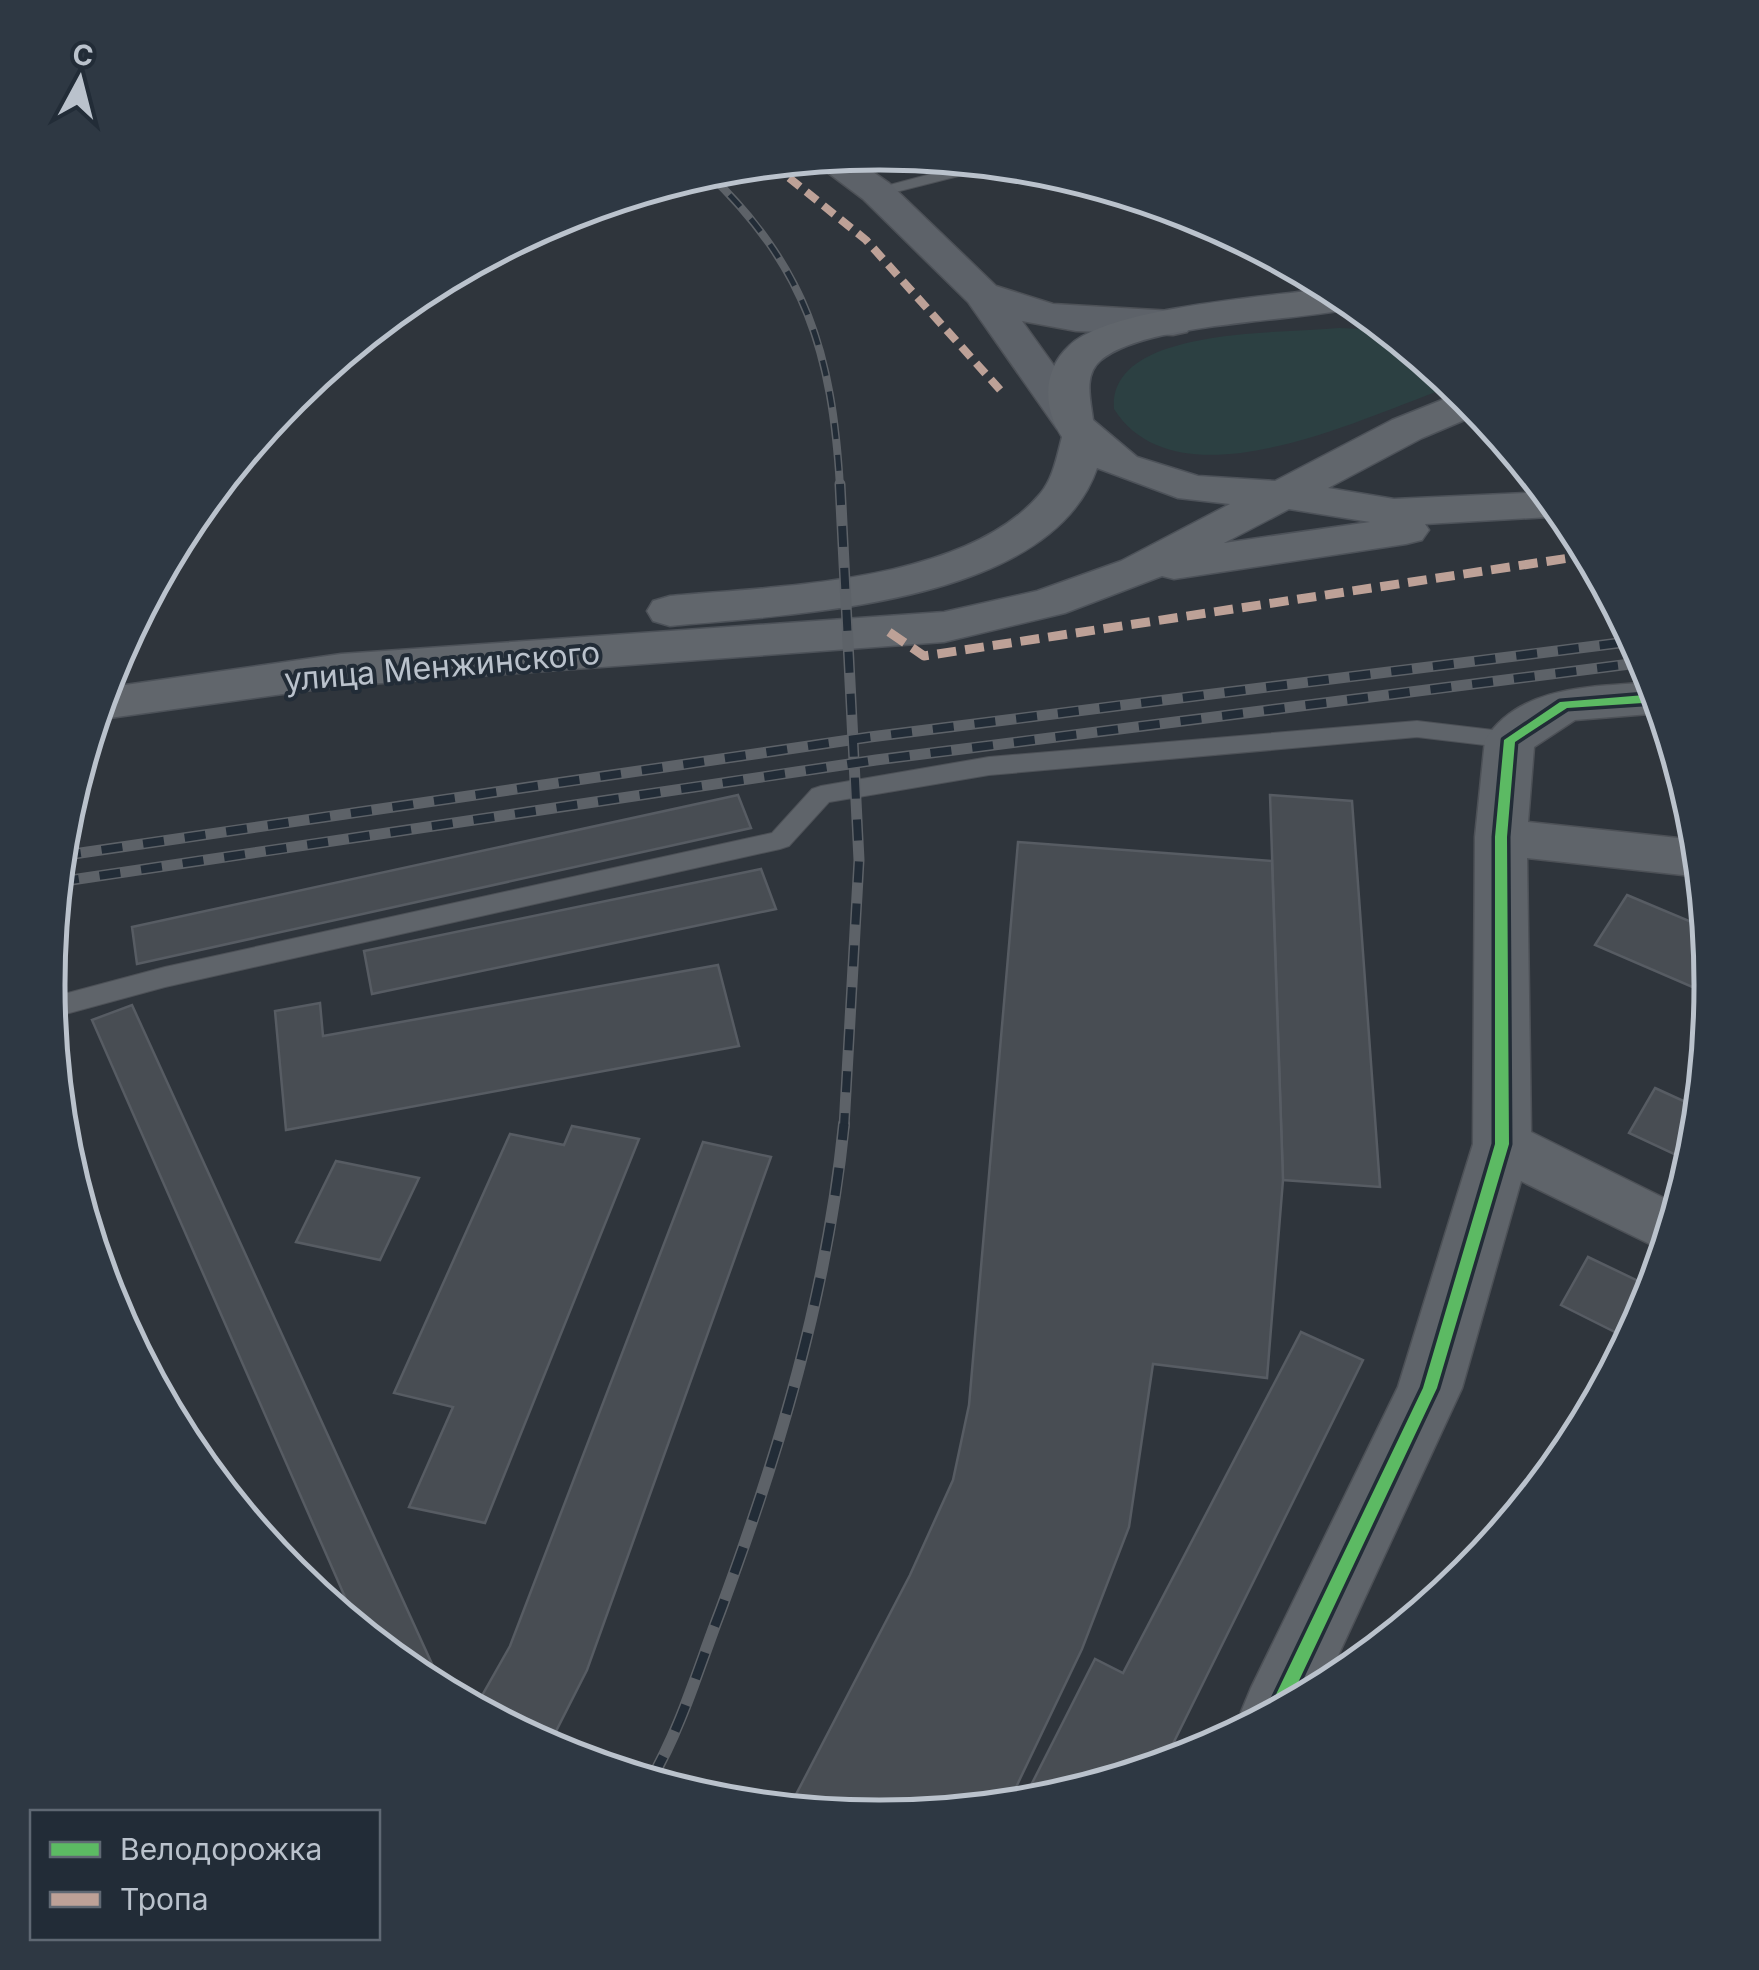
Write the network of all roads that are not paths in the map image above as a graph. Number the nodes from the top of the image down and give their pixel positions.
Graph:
1 (847, 171) edge
2 (952, 174) edge
3 (876, 192) junction
4 (982, 294) junction
5 (1322, 302) edge
6 (1173, 322) junction
7 (1455, 409) edge
8 (1078, 428) junction
9 (1278, 494) junction
10 (1538, 506) edge
11 (1547, 518) edge
12 (1137, 571) junction
13 (783, 620) junction
14 (125, 678) edge
15 (1642, 699) edge
16 (116, 703) edge
17 (1510, 740) junction
18 (1500, 837) junction
19 (1683, 857) edge
20 (66, 1004) edge
21 (1502, 1144) junction
22 (1658, 1223) edge
23 (1296, 1684) edge

1 - 3 main road
2 - 3 lane
3 - 4 main road
4 - 6 main road
4 - 8 main road
5 - 6 main road
6 - 8 main road
7 - 9 main road
8 - 9 main road
8 - 13 main road
9 - 10 main road
9 - 12 main road
11 - 12 main road
12 - 13 main road
13 - 14 main road, улица Менжинского
13 - 16 main road, улица Менжинского
15 - 17 street
17 - 18 street
17 - 20 lane
18 - 19 street
18 - 21 street
21 - 22 street
21 - 23 street

